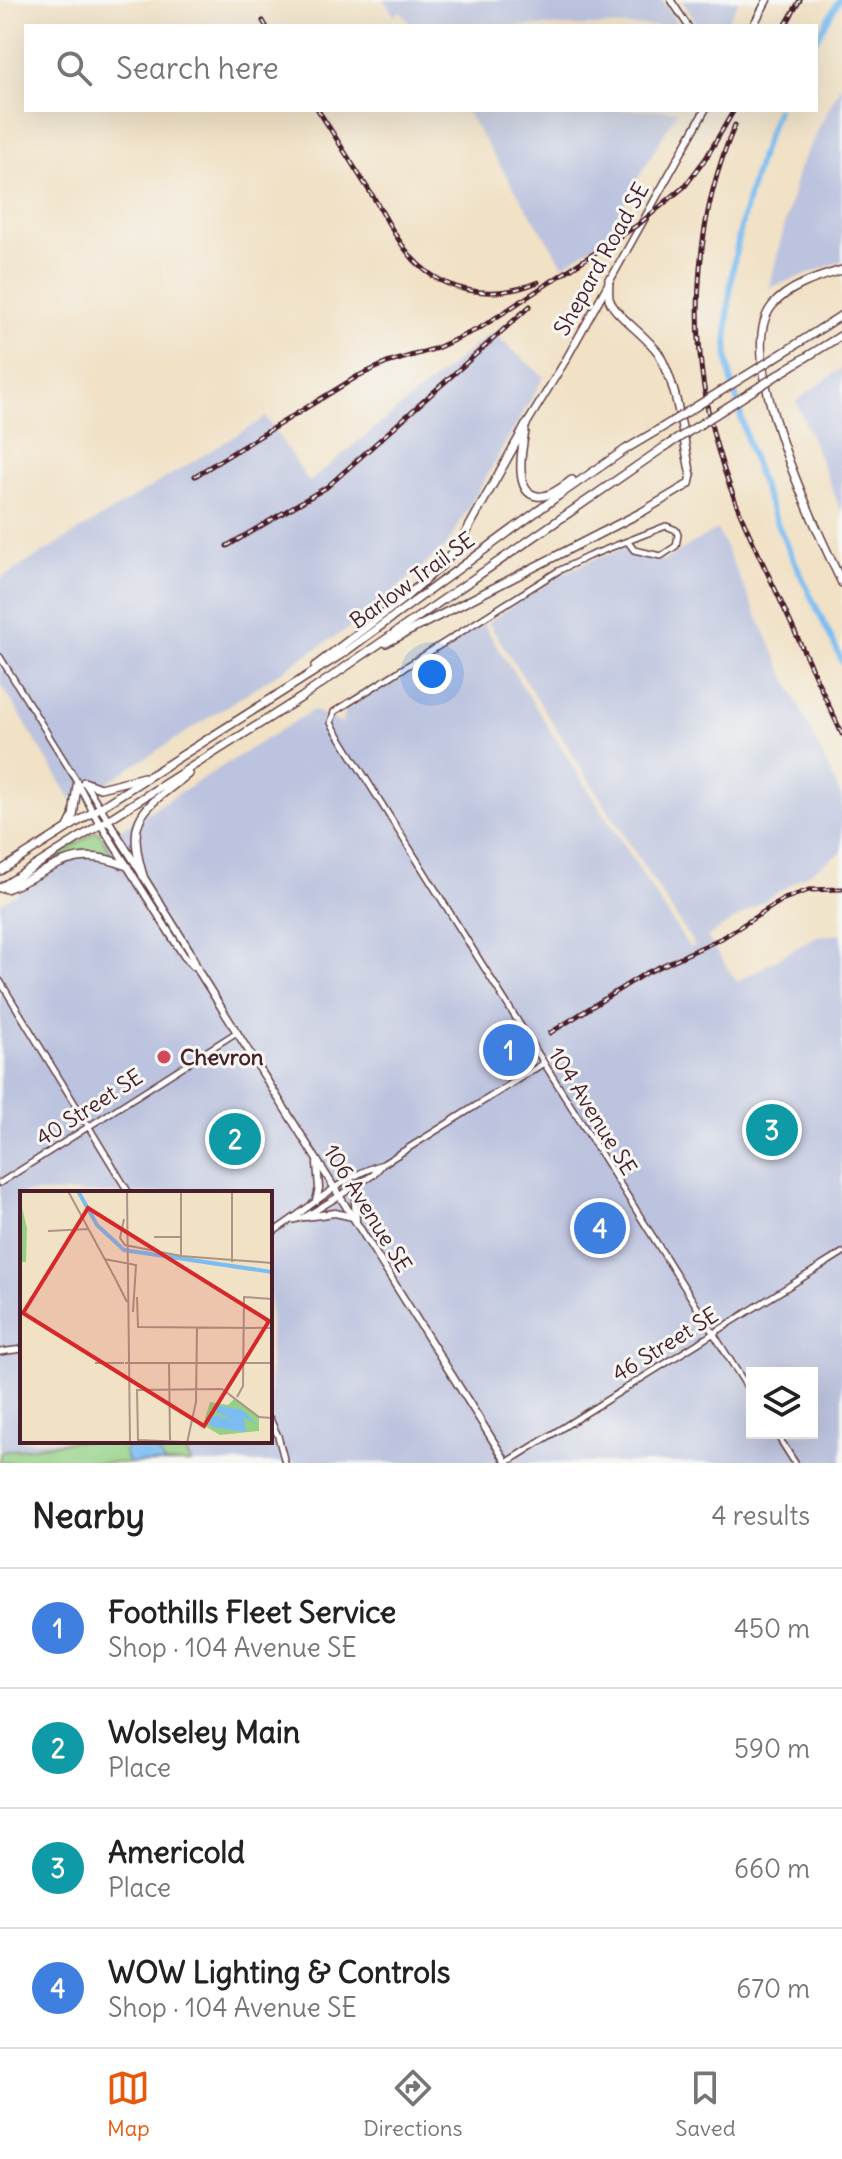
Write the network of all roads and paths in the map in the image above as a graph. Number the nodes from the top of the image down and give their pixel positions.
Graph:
1 (671, 0) edge
2 (767, 0) edge
3 (687, 24) edge
4 (754, 24) edge
5 (704, 112) edge
6 (842, 270) edge
7 (609, 279) junction
8 (842, 315) edge
9 (842, 335) edge
10 (526, 425) junction
11 (605, 462) junction
12 (628, 542) junction
13 (842, 583) edge
14 (377, 647) junction
15 (0, 657) edge
16 (283, 692) junction
17 (218, 750) junction
18 (150, 776) junction
19 (79, 782) junction
20 (96, 810) junction
21 (104, 823) junction
22 (67, 828) junction
23 (127, 866) junction
24 (0, 871) edge
25 (143, 876) junction
26 (0, 890) edge
27 (199, 972) junction
28 (0, 981) edge
29 (237, 1032) junction
30 (544, 1063) junction
31 (88, 1126) junction
32 (317, 1160) junction
33 (383, 1164) junction
34 (0, 1183) edge
35 (360, 1184) junction
36 (335, 1188) junction
37 (128, 1191) edge
38 (340, 1196) junction
39 (316, 1201) junction
40 (305, 1217) junction
41 (293, 1220) junction
42 (355, 1220) junction
43 (272, 1233) edge
44 (842, 1253) edge
45 (714, 1333) junction
46 (20, 1349) edge
47 (0, 1352) edge
48 (746, 1385) edge
49 (272, 1423) edge
50 (780, 1439) edge
51 (285, 1463) edge
52 (507, 1463) edge
53 (795, 1463) edge

1 - 3 street
2 - 4 street
5 - 7 street, Shepard Road SE
6 - 13 main road
7 - 10 street, Shepard Road SE
7 - 14 main road
8 - 11 main road, Barlow Trail SE, bridge
9 - 14 main road, Barlow Trail SE, bridge
10 - 11 main road
10 - 16 main road
11 - 16 main road, Barlow Trail SE
12 - 12 street
12 - 30 street, 104 Avenue SE
14 - 17 main road, Barlow Trail SE
15 - 19 street, 106 Avenue SE
16 - 18 main road, Barlow Trail SE
17 - 21 main road, Barlow Trail SE
17 - 25 main road
18 - 19 main road
18 - 20 main road, Barlow Trail SE
19 - 20 street, 106 Avenue SE
19 - 22 main road
20 - 21 street, 106 Avenue SE
20 - 22 main road, Barlow Trail SE
21 - 23 street, 106 Avenue SE
21 - 25 street, 106 Avenue SE
21 - 26 main road, Barlow Trail SE
22 - 24 main road, Barlow Trail SE
23 - 26 main road
23 - 27 street, 106 Avenue SE
25 - 27 street, 106 Avenue SE
27 - 29 street, 106 Avenue SE
28 - 31 street
29 - 31 street, 40 Street SE
29 - 32 street, 106 Avenue SE
30 - 33 street
30 - 45 street, 104 Avenue SE
31 - 34 street, 40 Street SE
31 - 37 street
32 - 36 street, 106 Avenue SE
32 - 39 street
33 - 35 street
33 - 36 street
35 - 38 street
35 - 42 street
36 - 38 street, 106 Avenue SE
36 - 39 street
38 - 40 street
38 - 42 street, 106 Avenue SE
39 - 41 street
40 - 41 street
40 - 42 street
41 - 43 street
42 - 52 street, 106 Avenue SE
44 - 45 street, 46 Street SE
45 - 48 street, 104 Avenue SE
45 - 52 street, 46 Street SE
46 - 47 street
49 - 51 street
50 - 53 street

